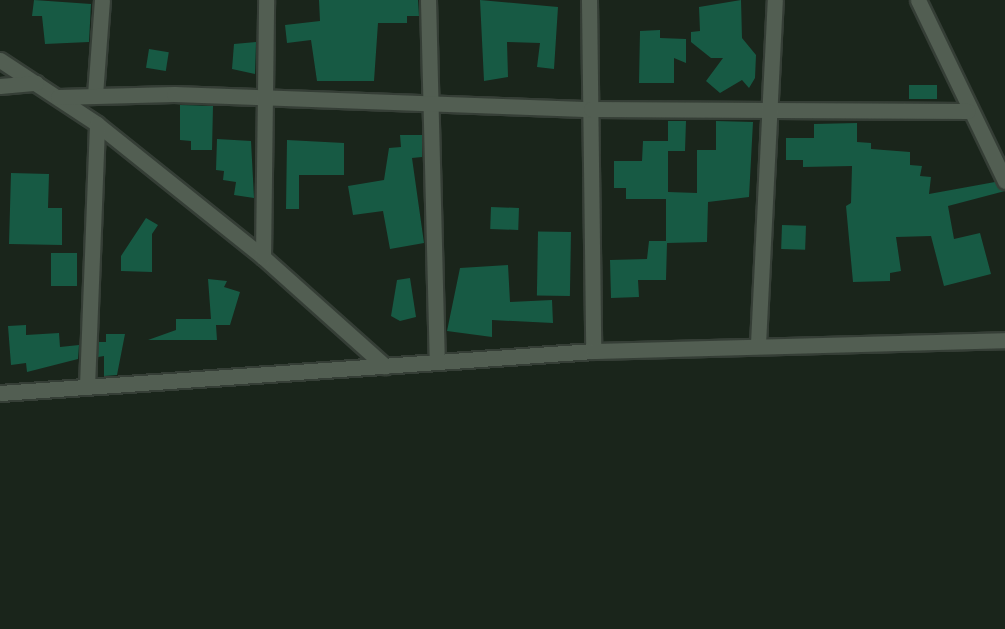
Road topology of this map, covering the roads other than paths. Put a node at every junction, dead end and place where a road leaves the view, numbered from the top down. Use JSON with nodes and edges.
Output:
{"nodes":[{"id":1,"x":102,"y":0,"type":"edge"},
{"id":2,"x":266,"y":0,"type":"edge"},
{"id":3,"x":428,"y":0,"type":"edge"},
{"id":4,"x":589,"y":0,"type":"edge"},
{"id":5,"x":775,"y":0,"type":"edge"},
{"id":6,"x":918,"y":0,"type":"edge"},
{"id":7,"x":0,"y":60,"type":"edge"},
{"id":8,"x":36,"y":83,"type":"junction"},
{"id":9,"x":0,"y":86,"type":"edge"},
{"id":10,"x":95,"y":94,"type":"junction"},
{"id":11,"x":265,"y":95,"type":"junction"},
{"id":12,"x":58,"y":97,"type":"junction"},
{"id":13,"x":429,"y":102,"type":"junction"},
{"id":14,"x":591,"y":109,"type":"junction"},
{"id":15,"x":770,"y":110,"type":"junction"},
{"id":16,"x":968,"y":111,"type":"junction"},
{"id":17,"x":97,"y":124,"type":"junction"},
{"id":18,"x":1005,"y":181,"type":"edge"},
{"id":19,"x":263,"y":257,"type":"junction"},
{"id":20,"x":1005,"y":340,"type":"edge"},
{"id":21,"x":758,"y":344,"type":"junction"},
{"id":22,"x":593,"y":351,"type":"junction"},
{"id":23,"x":437,"y":362,"type":"junction"},
{"id":24,"x":385,"y":366,"type":"junction"},
{"id":25,"x":87,"y":386,"type":"junction"},
{"id":26,"x":0,"y":393,"type":"edge"}],
"edges":[{"from":1,"to":10,"type":"street"},
{"from":2,"to":11,"type":"street"},
{"from":3,"to":13,"type":"street"},
{"from":4,"to":14,"type":"street"},
{"from":5,"to":15,"type":"street"},
{"from":6,"to":16,"type":"street"},
{"from":7,"to":8,"type":"street"},
{"from":8,"to":9,"type":"street"},
{"from":8,"to":12,"type":"street"},
{"from":10,"to":11,"type":"street"},
{"from":10,"to":12,"type":"street"},
{"from":11,"to":13,"type":"street"},
{"from":11,"to":19,"type":"street"},
{"from":12,"to":17,"type":"street"},
{"from":13,"to":14,"type":"street"},
{"from":13,"to":23,"type":"street"},
{"from":14,"to":15,"type":"street"},
{"from":14,"to":22,"type":"street"},
{"from":15,"to":16,"type":"street"},
{"from":15,"to":21,"type":"street"},
{"from":16,"to":18,"type":"street"},
{"from":17,"to":19,"type":"street"},
{"from":17,"to":25,"type":"street"},
{"from":19,"to":24,"type":"street"},
{"from":20,"to":21,"type":"street"},
{"from":21,"to":22,"type":"street"},
{"from":22,"to":23,"type":"street"},
{"from":23,"to":24,"type":"street"},
{"from":24,"to":25,"type":"street"},
{"from":25,"to":26,"type":"street"}]}
